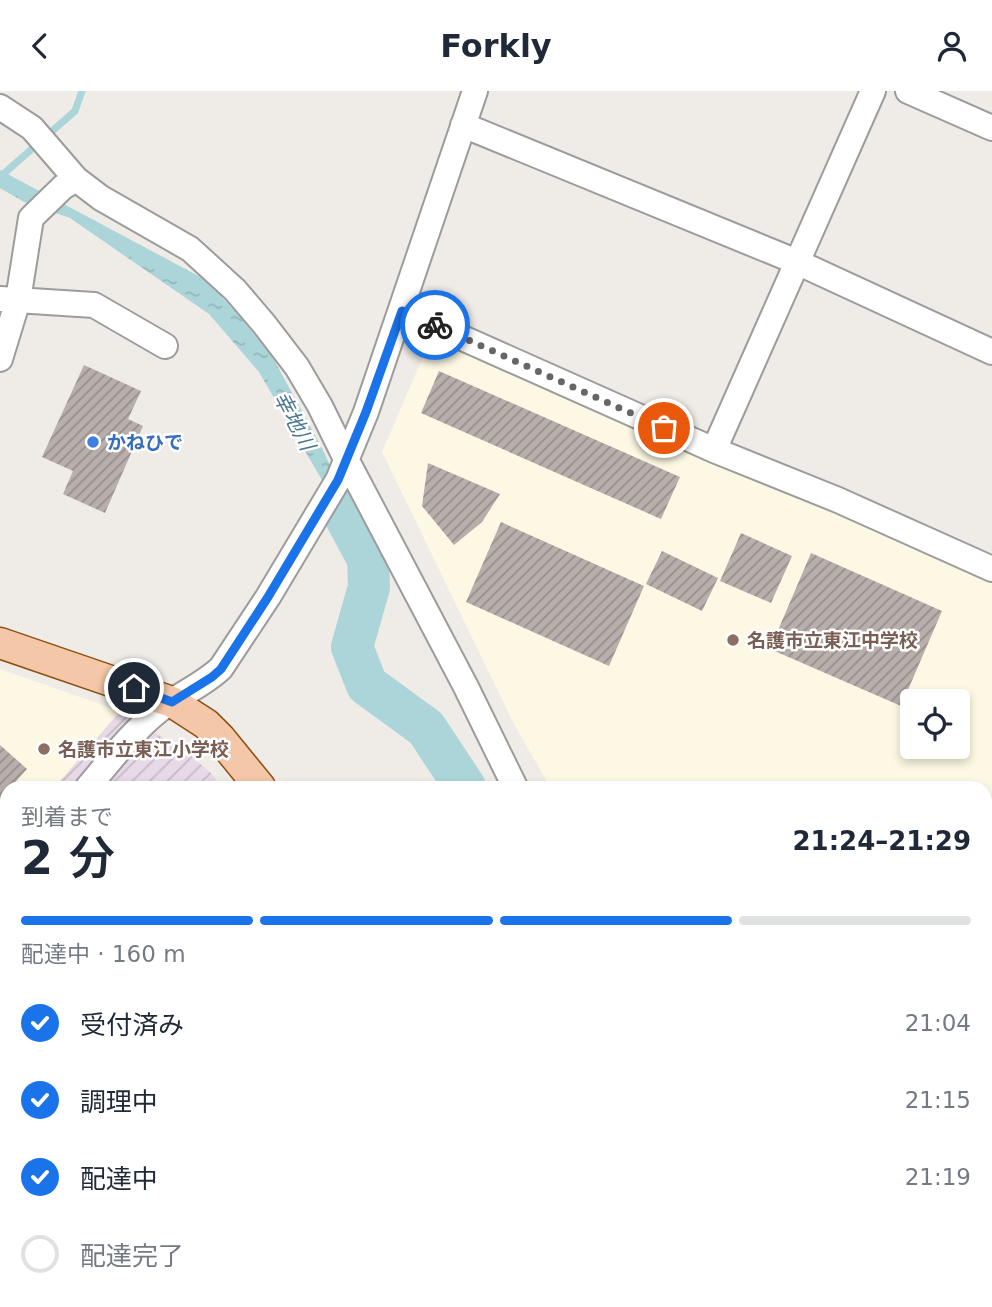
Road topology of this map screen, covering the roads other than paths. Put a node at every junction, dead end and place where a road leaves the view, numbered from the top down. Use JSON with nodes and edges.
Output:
{"nodes":[{"id":1,"x":475,"y":91,"type":"edge"},
{"id":2,"x":873,"y":91,"type":"edge"},
{"id":3,"x":908,"y":91,"type":"edge"},
{"id":4,"x":0,"y":107,"type":"edge"},
{"id":5,"x":463,"y":125,"type":"junction"},
{"id":6,"x":992,"y":128,"type":"edge"},
{"id":7,"x":69,"y":183,"type":"junction"},
{"id":8,"x":797,"y":263,"type":"junction"},
{"id":9,"x":9,"y":300,"type":"edge"},
{"id":10,"x":402,"y":311,"type":"junction"},
{"id":11,"x":165,"y":346,"type":"dead end"},
{"id":12,"x":992,"y":352,"type":"edge"},
{"id":13,"x":0,"y":359,"type":"edge"},
{"id":14,"x":714,"y":450,"type":"junction"},
{"id":15,"x":342,"y":469,"type":"junction"},
{"id":16,"x":992,"y":569,"type":"edge"},
{"id":17,"x":0,"y":643,"type":"edge"},
{"id":18,"x":172,"y":702,"type":"junction"},
{"id":19,"x":93,"y":781,"type":"edge"},
{"id":20,"x":255,"y":781,"type":"edge"},
{"id":21,"x":512,"y":781,"type":"edge"}],
"edges":[{"from":1,"to":5,"type":"street"},
{"from":2,"to":8,"type":"street"},
{"from":3,"to":6,"type":"street"},
{"from":4,"to":7,"type":"street"},
{"from":5,"to":8,"type":"street"},
{"from":5,"to":10,"type":"street"},
{"from":7,"to":9,"type":"street"},
{"from":7,"to":15,"type":"street"},
{"from":8,"to":12,"type":"street"},
{"from":8,"to":14,"type":"street"},
{"from":9,"to":11,"type":"street"},
{"from":9,"to":13,"type":"street"},
{"from":10,"to":14,"type":"street"},
{"from":10,"to":15,"type":"street"},
{"from":14,"to":16,"type":"street"},
{"from":15,"to":18,"type":"street"},
{"from":15,"to":21,"type":"street"},
{"from":17,"to":18,"type":"main road"},
{"from":18,"to":19,"type":"street"},
{"from":18,"to":20,"type":"main road"}]}
